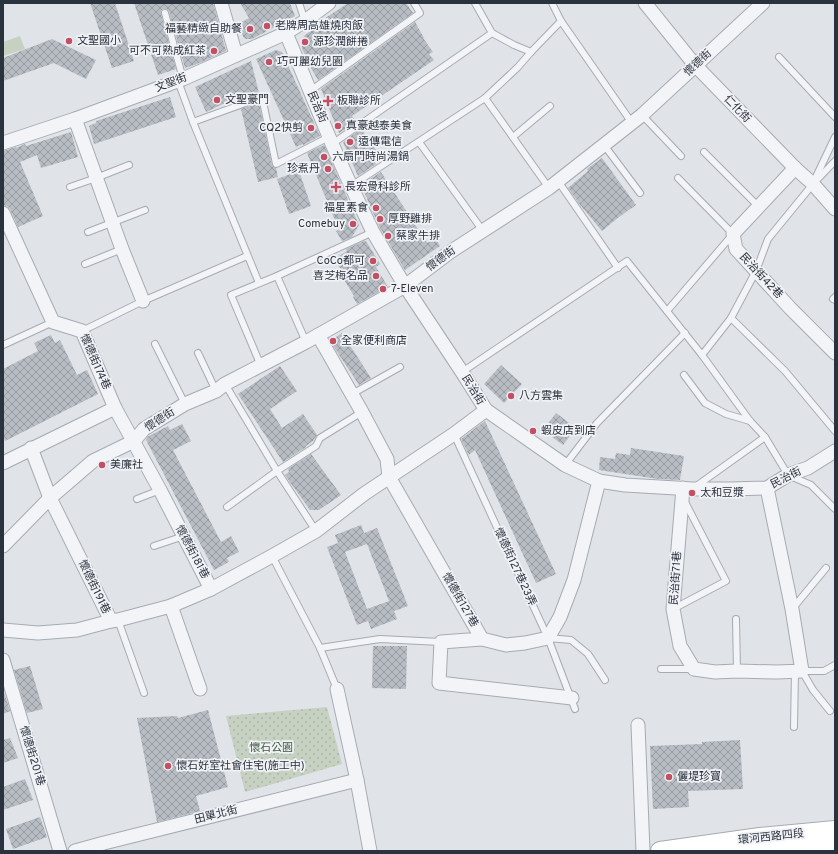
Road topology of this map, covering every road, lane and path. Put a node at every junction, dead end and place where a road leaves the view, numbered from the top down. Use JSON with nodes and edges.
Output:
{"nodes":[{"id":1,"x":221,"y":3,"type":"edge"},
{"id":2,"x":299,"y":3,"type":"edge"},
{"id":3,"x":329,"y":3,"type":"edge"},
{"id":4,"x":414,"y":3,"type":"edge"},
{"id":5,"x":475,"y":3,"type":"edge"},
{"id":6,"x":552,"y":3,"type":"edge"},
{"id":7,"x":645,"y":3,"type":"edge"},
{"id":8,"x":763,"y":3,"type":"edge"},
{"id":9,"x":165,"y":12,"type":"dead end"},
{"id":10,"x":305,"y":21,"type":"junction"},
{"id":11,"x":561,"y":21,"type":"junction"},
{"id":12,"x":286,"y":33,"type":"junction"},
{"id":13,"x":492,"y":33,"type":"junction"},
{"id":14,"x":531,"y":52,"type":"junction"},
{"id":15,"x":236,"y":55,"type":"junction"},
{"id":16,"x":779,"y":57,"type":"dead end"},
{"id":17,"x":695,"y":65,"type":"junction"},
{"id":18,"x":181,"y":80,"type":"junction"},
{"id":19,"x":310,"y":91,"type":"junction"},
{"id":20,"x":485,"y":98,"type":"junction"},
{"id":21,"x":550,"y":106,"type":"dead end"},
{"id":22,"x":835,"y":117,"type":"edge"},
{"id":23,"x":75,"y":119,"type":"junction"},
{"id":24,"x":637,"y":119,"type":"junction"},
{"id":25,"x":193,"y":122,"type":"junction"},
{"id":26,"x":513,"y":137,"type":"junction"},
{"id":27,"x":835,"y":137,"type":"edge"},
{"id":28,"x":331,"y":140,"type":"junction"},
{"id":29,"x":419,"y":142,"type":"junction"},
{"id":30,"x":3,"y":144,"type":"edge"},
{"id":31,"x":604,"y":145,"type":"junction"},
{"id":32,"x":704,"y":152,"type":"dead end"},
{"id":33,"x":681,"y":156,"type":"dead end"},
{"id":34,"x":835,"y":161,"type":"edge"},
{"id":35,"x":129,"y":165,"type":"dead end"},
{"id":36,"x":795,"y":168,"type":"junction"},
{"id":37,"x":96,"y":178,"type":"junction"},
{"id":38,"x":678,"y":178,"type":"dead end"},
{"id":39,"x":812,"y":184,"type":"junction"},
{"id":40,"x":554,"y":185,"type":"junction"},
{"id":41,"x":351,"y":186,"type":"junction"},
{"id":42,"x":70,"y":187,"type":"dead end"},
{"id":43,"x":640,"y":194,"type":"dead end"},
{"id":44,"x":759,"y":207,"type":"junction"},
{"id":45,"x":835,"y":209,"type":"edge"},
{"id":46,"x":145,"y":210,"type":"dead end"},
{"id":47,"x":3,"y":213,"type":"edge"},
{"id":48,"x":113,"y":223,"type":"junction"},
{"id":49,"x":88,"y":232,"type":"dead end"},
{"id":50,"x":373,"y":232,"type":"junction"},
{"id":51,"x":483,"y":232,"type":"junction"},
{"id":52,"x":733,"y":234,"type":"junction"},
{"id":53,"x":122,"y":249,"type":"junction"},
{"id":54,"x":247,"y":256,"type":"junction"},
{"id":55,"x":84,"y":264,"type":"dead end"},
{"id":56,"x":618,"y":268,"type":"junction"},
{"id":57,"x":756,"y":271,"type":"junction"},
{"id":58,"x":277,"y":276,"type":"junction"},
{"id":59,"x":259,"y":284,"type":"junction"},
{"id":60,"x":405,"y":286,"type":"junction"},
{"id":61,"x":835,"y":297,"type":"edge"},
{"id":62,"x":835,"y":300,"type":"edge"},
{"id":63,"x":143,"y":301,"type":"junction"},
{"id":64,"x":667,"y":311,"type":"junction"},
{"id":65,"x":731,"y":318,"type":"junction"},
{"id":66,"x":53,"y":322,"type":"junction"},
{"id":67,"x":82,"y":331,"type":"junction"},
{"id":68,"x":685,"y":333,"type":"junction"},
{"id":69,"x":318,"y":335,"type":"junction"},
{"id":70,"x":306,"y":342,"type":"junction"},
{"id":71,"x":155,"y":344,"type":"dead end"},
{"id":72,"x":3,"y":346,"type":"edge"},
{"id":73,"x":198,"y":353,"type":"dead end"},
{"id":74,"x":835,"y":353,"type":"edge"},
{"id":75,"x":702,"y":355,"type":"junction"},
{"id":76,"x":261,"y":366,"type":"junction"},
{"id":77,"x":400,"y":367,"type":"dead end"},
{"id":78,"x":462,"y":372,"type":"junction"},
{"id":79,"x":684,"y":375,"type":"dead end"},
{"id":80,"x":220,"y":388,"type":"junction"},
{"id":81,"x":352,"y":394,"type":"junction"},
{"id":82,"x":185,"y":404,"type":"junction"},
{"id":83,"x":116,"y":408,"type":"junction"},
{"id":84,"x":486,"y":410,"type":"junction"},
{"id":85,"x":362,"y":412,"type":"junction"},
{"id":86,"x":750,"y":421,"type":"junction"},
{"id":87,"x":835,"y":431,"type":"edge"},
{"id":88,"x":454,"y":434,"type":"junction"},
{"id":89,"x":765,"y":437,"type":"junction"},
{"id":90,"x":134,"y":441,"type":"junction"},
{"id":91,"x":31,"y":448,"type":"junction"},
{"id":92,"x":835,"y":451,"type":"edge"},
{"id":93,"x":3,"y":463,"type":"edge"},
{"id":94,"x":565,"y":465,"type":"junction"},
{"id":95,"x":277,"y":471,"type":"junction"},
{"id":96,"x":788,"y":475,"type":"junction"},
{"id":97,"x":389,"y":477,"type":"junction"},
{"id":98,"x":599,"y":481,"type":"junction"},
{"id":99,"x":767,"y":488,"type":"junction"},
{"id":100,"x":160,"y":490,"type":"junction"},
{"id":101,"x":686,"y":491,"type":"junction"},
{"id":102,"x":50,"y":498,"type":"junction"},
{"id":103,"x":137,"y":499,"type":"dead end"},
{"id":104,"x":227,"y":507,"type":"dead end"},
{"id":105,"x":835,"y":509,"type":"edge"},
{"id":106,"x":316,"y":531,"type":"junction"},
{"id":107,"x":184,"y":536,"type":"junction"},
{"id":108,"x":3,"y":546,"type":"edge"},
{"id":109,"x":154,"y":546,"type":"dead end"},
{"id":110,"x":272,"y":556,"type":"junction"},
{"id":111,"x":826,"y":568,"type":"dead end"},
{"id":112,"x":211,"y":589,"type":"junction"},
{"id":113,"x":172,"y":606,"type":"junction"},
{"id":114,"x":673,"y":609,"type":"junction"},
{"id":115,"x":792,"y":609,"type":"junction"},
{"id":116,"x":736,"y":619,"type":"dead end"},
{"id":117,"x":114,"y":620,"type":"junction"},
{"id":118,"x":3,"y":630,"type":"edge"},
{"id":119,"x":548,"y":638,"type":"junction"},
{"id":120,"x":482,"y":639,"type":"junction"},
{"id":121,"x":441,"y":642,"type":"junction"},
{"id":122,"x":320,"y":648,"type":"junction"},
{"id":123,"x":3,"y":660,"type":"edge"},
{"id":124,"x":835,"y":665,"type":"edge"},
{"id":125,"x":661,"y":669,"type":"dead end"},
{"id":126,"x":694,"y":669,"type":"junction"},
{"id":127,"x":736,"y":671,"type":"junction"},
{"id":128,"x":799,"y":671,"type":"junction"},
{"id":129,"x":605,"y":680,"type":"dead end"},
{"id":130,"x":200,"y":689,"type":"dead end"},
{"id":131,"x":337,"y":689,"type":"joint"},
{"id":132,"x":144,"y":693,"type":"dead end"},
{"id":133,"x":574,"y":704,"type":"joint"},
{"id":134,"x":830,"y":711,"type":"dead end"},
{"id":135,"x":638,"y":725,"type":"dead end"},
{"id":136,"x":794,"y":727,"type":"dead end"},
{"id":137,"x":357,"y":780,"type":"junction"},
{"id":138,"x":835,"y":830,"type":"edge"},
{"id":139,"x":835,"y":846,"type":"edge"},
{"id":140,"x":60,"y":851,"type":"edge"},
{"id":141,"x":75,"y":851,"type":"edge"},
{"id":142,"x":370,"y":851,"type":"edge"},
{"id":143,"x":643,"y":851,"type":"edge"},
{"id":144,"x":660,"y":851,"type":"edge"},
{"id":145,"x":731,"y":851,"type":"edge"},
{"id":146,"x":799,"y":851,"type":"edge"}],
"edges":[{"from":1,"to":15,"type":"street"},
{"from":2,"to":10,"type":"lane"},
{"from":3,"to":10,"type":"street","name":"文聖街"},
{"from":4,"to":19,"type":"lane"},
{"from":5,"to":13,"type":"lane"},
{"from":6,"to":11,"type":"lane"},
{"from":7,"to":17,"type":"street","name":"仁化街"},
{"from":8,"to":17,"type":"street","name":"懷德街"},
{"from":9,"to":18,"type":"lane"},
{"from":10,"to":12,"type":"street","name":"文聖街"},
{"from":11,"to":14,"type":"lane"},
{"from":11,"to":24,"type":"lane"},
{"from":12,"to":15,"type":"street","name":"文聖街"},
{"from":12,"to":19,"type":"street","name":"民治街"},
{"from":13,"to":14,"type":"lane"},
{"from":13,"to":28,"type":"lane"},
{"from":14,"to":20,"type":"lane"},
{"from":15,"to":18,"type":"street","name":"文聖街"},
{"from":16,"to":22,"type":"lane"},
{"from":17,"to":24,"type":"street","name":"懷德街"},
{"from":17,"to":36,"type":"street","name":"仁化街"},
{"from":18,"to":23,"type":"street","name":"文聖街"},
{"from":18,"to":25,"type":"lane"},
{"from":19,"to":28,"type":"street","name":"民治街"},
{"from":20,"to":26,"type":"lane"},
{"from":20,"to":29,"type":"lane"},
{"from":21,"to":26,"type":"lane"},
{"from":23,"to":30,"type":"street","name":"文聖街"},
{"from":23,"to":37,"type":"street"},
{"from":24,"to":31,"type":"street","name":"懷德街"},
{"from":24,"to":33,"type":"lane"},
{"from":25,"to":28,"type":"lane"},
{"from":25,"to":54,"type":"lane"},
{"from":26,"to":40,"type":"lane"},
{"from":27,"to":39,"type":"lane"},
{"from":28,"to":41,"type":"street","name":"民治街"},
{"from":29,"to":41,"type":"lane"},
{"from":29,"to":51,"type":"lane"},
{"from":31,"to":40,"type":"street","name":"懷德街"},
{"from":31,"to":43,"type":"lane"},
{"from":32,"to":44,"type":"lane"},
{"from":34,"to":39,"type":"lane"},
{"from":35,"to":37,"type":"lane"},
{"from":36,"to":39,"type":"street","name":"仁化街"},
{"from":36,"to":44,"type":"street"},
{"from":37,"to":42,"type":"lane"},
{"from":37,"to":48,"type":"street"},
{"from":38,"to":52,"type":"lane","name":"民治街42巷"},
{"from":39,"to":45,"type":"street","name":"仁化街"},
{"from":39,"to":57,"type":"lane"},
{"from":40,"to":51,"type":"street","name":"懷德街"},
{"from":40,"to":56,"type":"lane"},
{"from":41,"to":50,"type":"street","name":"民治街"},
{"from":44,"to":52,"type":"street"},
{"from":46,"to":48,"type":"lane"},
{"from":47,"to":66,"type":"street"},
{"from":48,"to":49,"type":"lane"},
{"from":48,"to":53,"type":"street"},
{"from":50,"to":58,"type":"lane"},
{"from":50,"to":60,"type":"street","name":"民治街"},
{"from":51,"to":60,"type":"street","name":"懷德街"},
{"from":52,"to":57,"type":"street","name":"民治街42巷"},
{"from":52,"to":64,"type":"lane"},
{"from":53,"to":55,"type":"lane"},
{"from":53,"to":63,"type":"street"},
{"from":54,"to":59,"type":"lane"},
{"from":54,"to":63,"type":"lane"},
{"from":56,"to":64,"type":"lane"},
{"from":56,"to":78,"type":"lane"},
{"from":57,"to":65,"type":"lane"},
{"from":57,"to":74,"type":"street","name":"民治街42巷"},
{"from":58,"to":59,"type":"lane"},
{"from":58,"to":70,"type":"lane"},
{"from":59,"to":76,"type":"lane"},
{"from":60,"to":69,"type":"street","name":"懷德街"},
{"from":60,"to":78,"type":"street","name":"民治街"},
{"from":61,"to":62,"type":"lane"},
{"from":63,"to":67,"type":"lane"},
{"from":64,"to":68,"type":"lane"},
{"from":65,"to":75,"type":"lane"},
{"from":65,"to":87,"type":"lane"},
{"from":66,"to":67,"type":"street","name":"懷德街174巷"},
{"from":66,"to":72,"type":"lane"},
{"from":67,"to":83,"type":"street","name":"懷德街174巷"},
{"from":68,"to":75,"type":"lane"},
{"from":68,"to":94,"type":"lane"},
{"from":69,"to":70,"type":"street","name":"懷德街"},
{"from":69,"to":81,"type":"street","name":"懷德街127巷"},
{"from":70,"to":76,"type":"street","name":"懷德街"},
{"from":71,"to":82,"type":"lane"},
{"from":73,"to":80,"type":"lane"},
{"from":75,"to":86,"type":"lane"},
{"from":76,"to":80,"type":"street","name":"懷德街"},
{"from":77,"to":81,"type":"lane"},
{"from":78,"to":84,"type":"street","name":"民治街"},
{"from":79,"to":86,"type":"lane"},
{"from":80,"to":82,"type":"street","name":"懷德街"},
{"from":80,"to":95,"type":"lane"},
{"from":81,"to":85,"type":"street","name":"懷德街127巷"},
{"from":82,"to":90,"type":"street","name":"懷德街"},
{"from":83,"to":90,"type":"street","name":"懷德街174巷"},
{"from":83,"to":91,"type":"street"},
{"from":84,"to":88,"type":"street"},
{"from":84,"to":94,"type":"street","name":"民治街"},
{"from":85,"to":95,"type":"lane"},
{"from":85,"to":97,"type":"street","name":"懷德街127巷"},
{"from":86,"to":89,"type":"lane"},
{"from":88,"to":97,"type":"street"},
{"from":88,"to":119,"type":"lane","name":"懷德街127巷23弄"},
{"from":89,"to":96,"type":"lane"},
{"from":89,"to":101,"type":"lane"},
{"from":90,"to":100,"type":"street","name":"懷德街181巷"},
{"from":90,"to":102,"type":"street","name":"懷德街"},
{"from":91,"to":93,"type":"street"},
{"from":91,"to":102,"type":"street"},
{"from":92,"to":96,"type":"street","name":"民治街"},
{"from":94,"to":98,"type":"street","name":"民治街"},
{"from":95,"to":104,"type":"lane"},
{"from":95,"to":106,"type":"lane"},
{"from":96,"to":99,"type":"street","name":"民治街"},
{"from":96,"to":105,"type":"lane"},
{"from":97,"to":106,"type":"street"},
{"from":97,"to":120,"type":"street","name":"懷德街127巷"},
{"from":98,"to":101,"type":"street","name":"民治街"},
{"from":98,"to":119,"type":"street"},
{"from":99,"to":101,"type":"street","name":"民治街"},
{"from":99,"to":115,"type":"street"},
{"from":100,"to":103,"type":"lane"},
{"from":100,"to":107,"type":"street","name":"懷德街181巷"},
{"from":101,"to":114,"type":"street","name":"民治街71巷"},
{"from":101,"to":114,"type":"lane"},
{"from":102,"to":108,"type":"street","name":"懷德街"},
{"from":102,"to":117,"type":"street","name":"懷德街191巷"},
{"from":106,"to":110,"type":"street"},
{"from":107,"to":109,"type":"lane"},
{"from":107,"to":112,"type":"street","name":"懷德街181巷"},
{"from":110,"to":112,"type":"street"},
{"from":110,"to":122,"type":"lane"},
{"from":111,"to":115,"type":"lane"},
{"from":112,"to":113,"type":"street","name":"懷德街181巷"},
{"from":113,"to":117,"type":"street","name":"懷德街181巷"},
{"from":113,"to":130,"type":"street"},
{"from":114,"to":126,"type":"street","name":"民治街71巷"},
{"from":115,"to":128,"type":"street"},
{"from":116,"to":127,"type":"lane"},
{"from":117,"to":118,"type":"street","name":"懷德街181巷"},
{"from":117,"to":132,"type":"lane","name":"懷德街191巷"},
{"from":119,"to":120,"type":"street"},
{"from":119,"to":129,"type":"lane"},
{"from":119,"to":133,"type":"lane","name":"懷德街127巷23弄"},
{"from":120,"to":121,"type":"street","name":"懷德街127巷"},
{"from":121,"to":122,"type":"lane"},
{"from":121,"to":133,"type":"street"},
{"from":122,"to":131,"type":"lane"},
{"from":123,"to":140,"type":"street","name":"懷德街201巷"},
{"from":124,"to":128,"type":"lane"},
{"from":125,"to":126,"type":"lane"},
{"from":126,"to":127,"type":"street"},
{"from":127,"to":128,"type":"street"},
{"from":128,"to":134,"type":"lane"},
{"from":128,"to":136,"type":"lane"},
{"from":131,"to":137,"type":"street"},
{"from":135,"to":143,"type":"street"},
{"from":137,"to":141,"type":"street","name":"田單北街"},
{"from":137,"to":142,"type":"street"},
{"from":138,"to":144,"type":"main road","name":"環河西路四段"},
{"from":139,"to":146,"type":"highway"},
{"from":145,"to":146,"type":"highway"}]}
